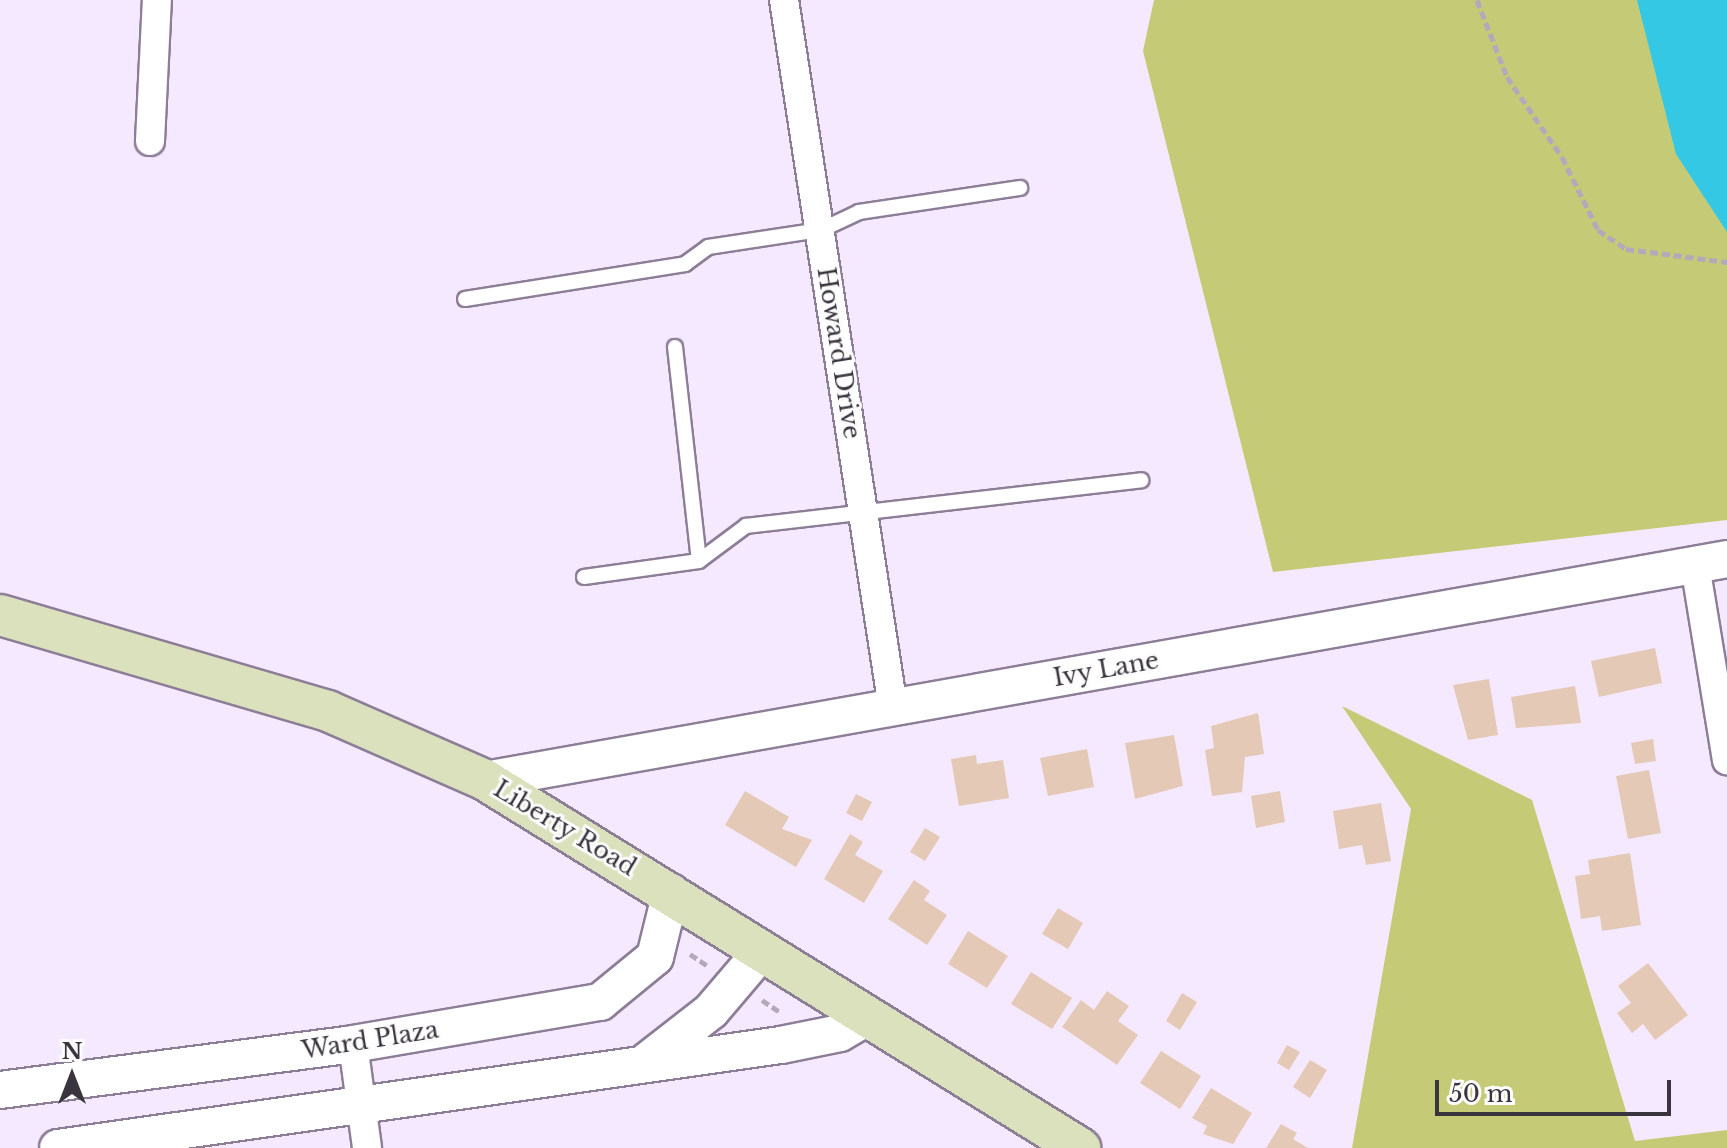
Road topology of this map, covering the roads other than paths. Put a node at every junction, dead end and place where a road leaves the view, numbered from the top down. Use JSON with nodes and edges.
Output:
{"nodes":[{"id":1,"x":157,"y":0,"type":"edge"},
{"id":2,"x":784,"y":0,"type":"edge"},
{"id":3,"x":150,"y":141,"type":"dead end"},
{"id":4,"x":1020,"y":188,"type":"dead end"},
{"id":5,"x":821,"y":230,"type":"junction"},
{"id":6,"x":465,"y":299,"type":"dead end"},
{"id":7,"x":675,"y":347,"type":"dead end"},
{"id":8,"x":1141,"y":480,"type":"dead end"},
{"id":9,"x":863,"y":509,"type":"junction"},
{"id":10,"x":699,"y":561,"type":"junction"},
{"id":11,"x":1711,"y":562,"type":"edge"},
{"id":12,"x":584,"y":577,"type":"dead end"},
{"id":13,"x":0,"y":615,"type":"edge"},
{"id":14,"x":893,"y":707,"type":"junction"},
{"id":15,"x":1727,"y":760,"type":"edge"},
{"id":16,"x":485,"y":780,"type":"junction"},
{"id":17,"x":671,"y":892,"type":"junction"},
{"id":18,"x":763,"y":950,"type":"junction"},
{"id":19,"x":869,"y":1016,"type":"junction"},
{"id":20,"x":353,"y":1044,"type":"junction"},
{"id":21,"x":635,"y":1067,"type":"junction"},
{"id":22,"x":0,"y":1090,"type":"edge"},
{"id":23,"x":362,"y":1106,"type":"junction"},
{"id":24,"x":58,"y":1148,"type":"edge"},
{"id":25,"x":367,"y":1148,"type":"edge"},
{"id":26,"x":1080,"y":1148,"type":"edge"}],
"edges":[{"from":1,"to":3,"type":"street"},
{"from":2,"to":5,"type":"street","name":"Howard Drive"},
{"from":4,"to":5,"type":"lane"},
{"from":5,"to":6,"type":"lane"},
{"from":5,"to":9,"type":"street","name":"Howard Drive"},
{"from":7,"to":10,"type":"lane"},
{"from":8,"to":9,"type":"lane"},
{"from":9,"to":10,"type":"lane"},
{"from":9,"to":14,"type":"street","name":"Howard Drive"},
{"from":10,"to":12,"type":"lane"},
{"from":11,"to":14,"type":"street","name":"Ivy Lane"},
{"from":11,"to":15,"type":"street"},
{"from":13,"to":16,"type":"main road","name":"Liberty Road"},
{"from":14,"to":16,"type":"street","name":"Ivy Lane"},
{"from":16,"to":17,"type":"main road","name":"Liberty Road"},
{"from":17,"to":18,"type":"main road","name":"Liberty Road"},
{"from":17,"to":20,"type":"street","name":"Ward Plaza"},
{"from":18,"to":19,"type":"main road","name":"Liberty Road"},
{"from":18,"to":21,"type":"street"},
{"from":19,"to":21,"type":"street"},
{"from":19,"to":26,"type":"main road","name":"Liberty Road"},
{"from":20,"to":22,"type":"street","name":"Ward Plaza"},
{"from":20,"to":23,"type":"street"},
{"from":21,"to":23,"type":"street"},
{"from":23,"to":24,"type":"street"},
{"from":23,"to":25,"type":"street"}]}
